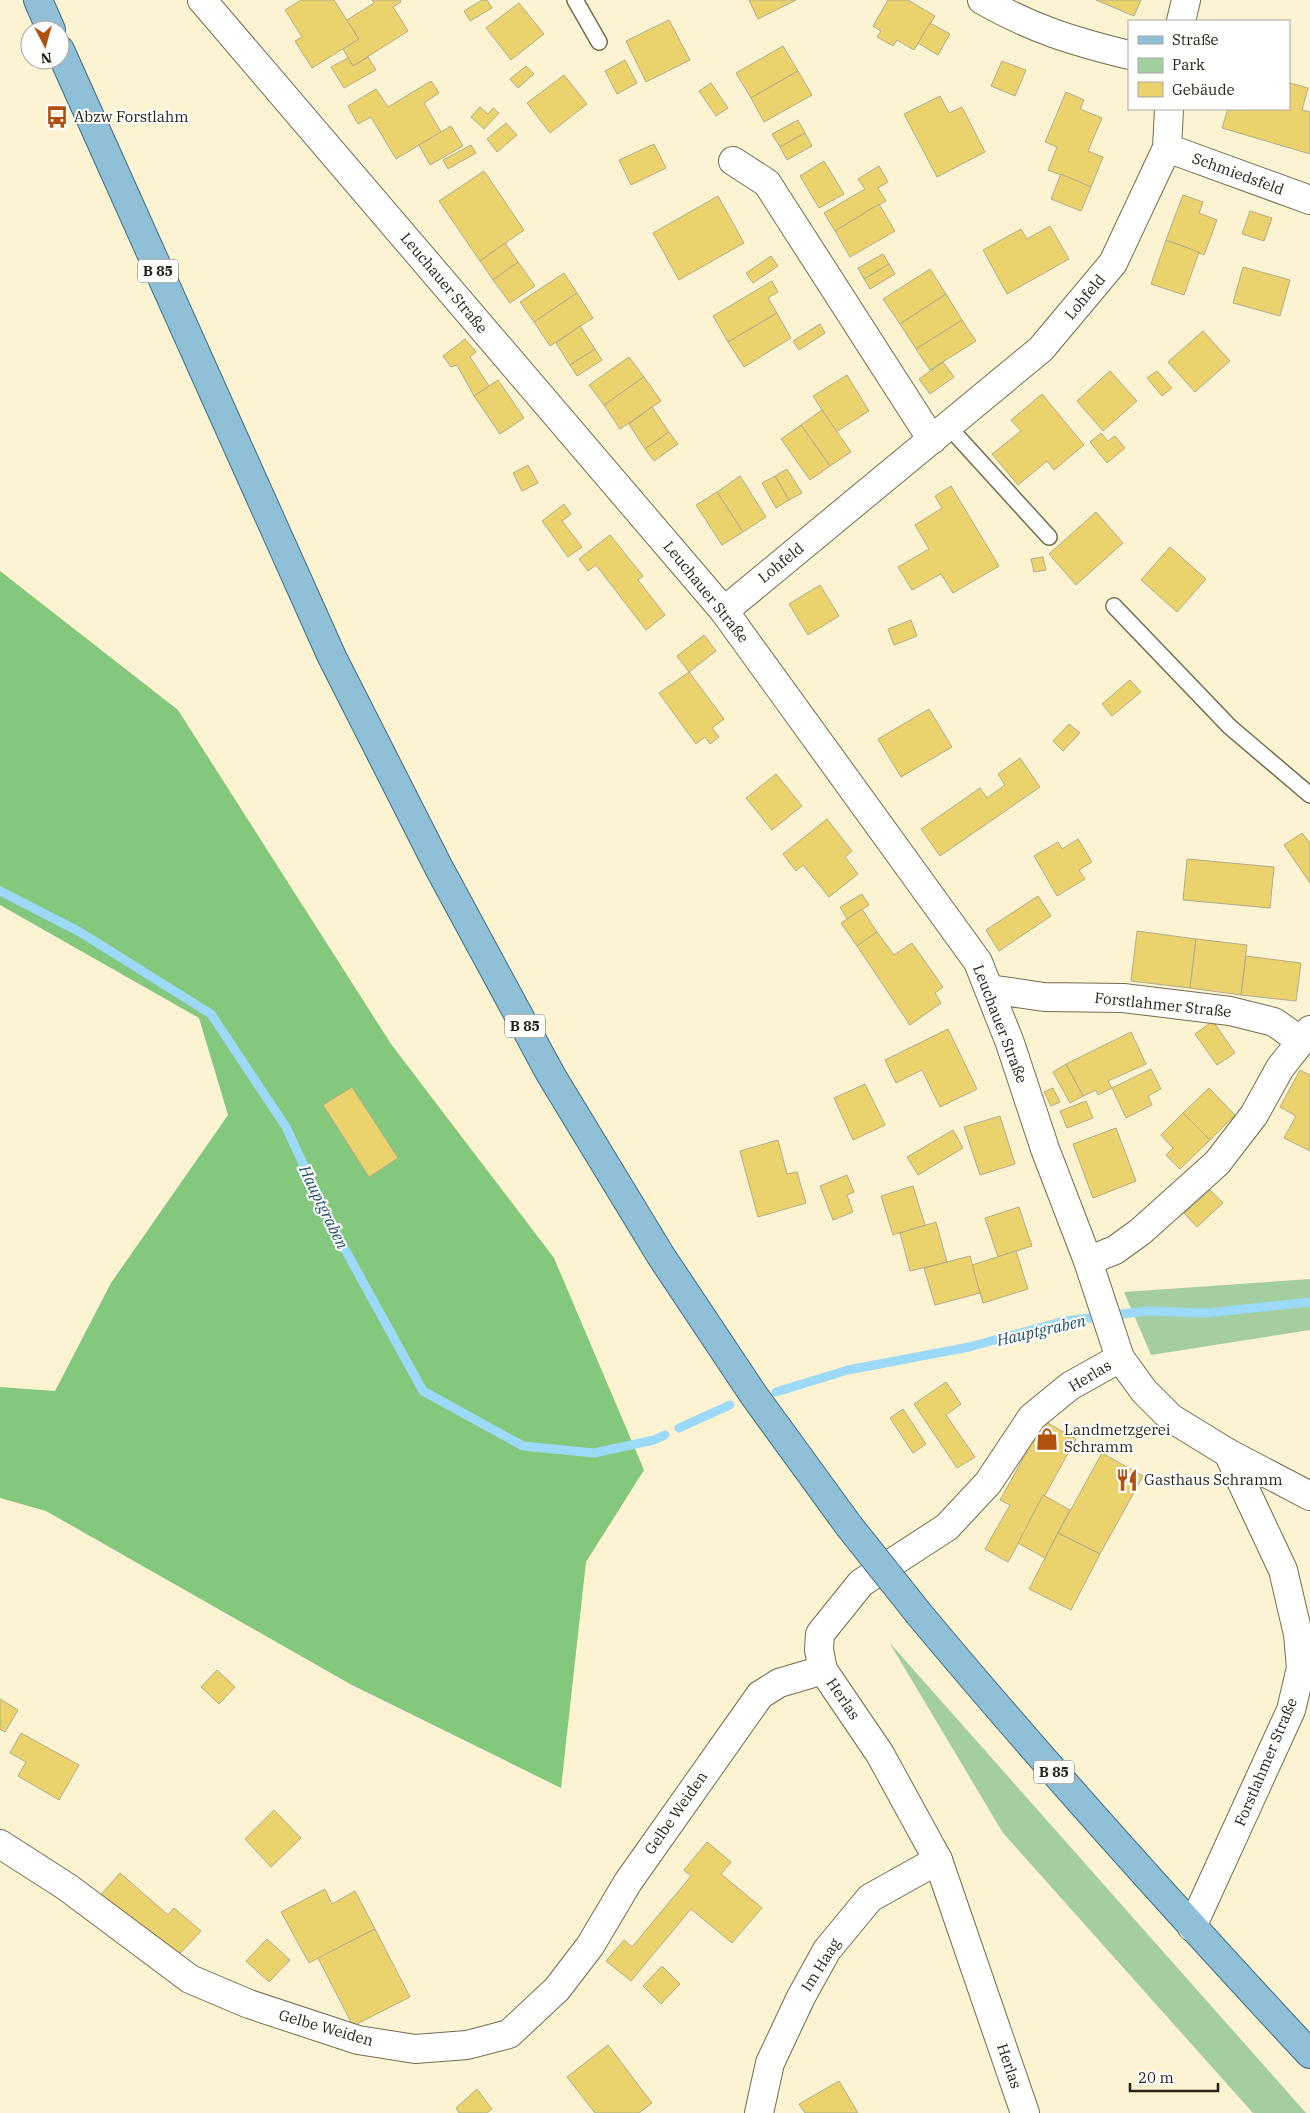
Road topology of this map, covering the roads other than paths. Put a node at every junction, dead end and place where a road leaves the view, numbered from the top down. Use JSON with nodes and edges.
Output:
{"nodes":[{"id":1,"x":38,"y":0,"type":"edge"},
{"id":2,"x":576,"y":0,"type":"edge"},
{"id":3,"x":982,"y":0,"type":"edge"},
{"id":4,"x":1186,"y":0,"type":"edge"},
{"id":5,"x":210,"y":3,"type":"edge"},
{"id":6,"x":47,"y":20,"type":"edge"},
{"id":7,"x":1181,"y":20,"type":"edge"},
{"id":8,"x":600,"y":42,"type":"dead end"},
{"id":9,"x":1128,"y":55,"type":"edge"},
{"id":10,"x":69,"y":70,"type":"edge"},
{"id":11,"x":1169,"y":110,"type":"edge"},
{"id":12,"x":1167,"y":148,"type":"junction"},
{"id":13,"x":733,"y":161,"type":"dead end"},
{"id":14,"x":1310,"y":200,"type":"edge"},
{"id":15,"x":939,"y":432,"type":"junction"},
{"id":16,"x":1049,"y":537,"type":"dead end"},
{"id":17,"x":1114,"y":606,"type":"dead end"},
{"id":18,"x":724,"y":611,"type":"junction"},
{"id":19,"x":1310,"y":795,"type":"edge"},
{"id":20,"x":989,"y":989,"type":"junction"},
{"id":21,"x":1306,"y":1035,"type":"edge"},
{"id":22,"x":1088,"y":1261,"type":"junction"},
{"id":23,"x":1120,"y":1358,"type":"junction"},
{"id":24,"x":1228,"y":1453,"type":"junction"},
{"id":25,"x":1310,"y":1496,"type":"edge"},
{"id":26,"x":823,"y":1670,"type":"junction"},
{"id":27,"x":0,"y":1844,"type":"edge"},
{"id":28,"x":938,"y":1860,"type":"junction"},
{"id":29,"x":1192,"y":1927,"type":"junction"},
{"id":30,"x":1310,"y":2054,"type":"edge"},
{"id":31,"x":759,"y":2113,"type":"edge"},
{"id":32,"x":1025,"y":2113,"type":"edge"}],
"edges":[{"from":1,"to":6,"type":"main road"},
{"from":2,"to":8,"type":"lane"},
{"from":3,"to":9,"type":"street"},
{"from":4,"to":7,"type":"street"},
{"from":5,"to":18,"type":"street","name":"Leuchauer Straße"},
{"from":10,"to":29,"type":"main road","number":"B 85","bridge":true},
{"from":11,"to":12,"type":"street","name":"Lohfeld"},
{"from":12,"to":14,"type":"street","name":"Schmiedsfeld"},
{"from":12,"to":15,"type":"street","name":"Lohfeld"},
{"from":13,"to":15,"type":"street"},
{"from":15,"to":16,"type":"lane"},
{"from":15,"to":18,"type":"street","name":"Lohfeld"},
{"from":17,"to":19,"type":"lane"},
{"from":18,"to":20,"type":"street","name":"Leuchauer Straße"},
{"from":20,"to":21,"type":"street","name":"Forstlahmer Straße"},
{"from":20,"to":22,"type":"street","name":"Leuchauer Straße"},
{"from":21,"to":22,"type":"street","name":"Forstlahmer Straße"},
{"from":22,"to":23,"type":"street"},
{"from":23,"to":24,"type":"street"},
{"from":23,"to":26,"type":"street","name":"Herlas"},
{"from":24,"to":25,"type":"street"},
{"from":24,"to":29,"type":"street","name":"Forstlahmer Straße"},
{"from":26,"to":27,"type":"street","name":"Gelbe Weiden"},
{"from":26,"to":28,"type":"street","name":"Herlas"},
{"from":28,"to":31,"type":"street","name":"Im Haag"},
{"from":28,"to":32,"type":"street","name":"Herlas"},
{"from":29,"to":30,"type":"main road","number":"B 85"}]}
